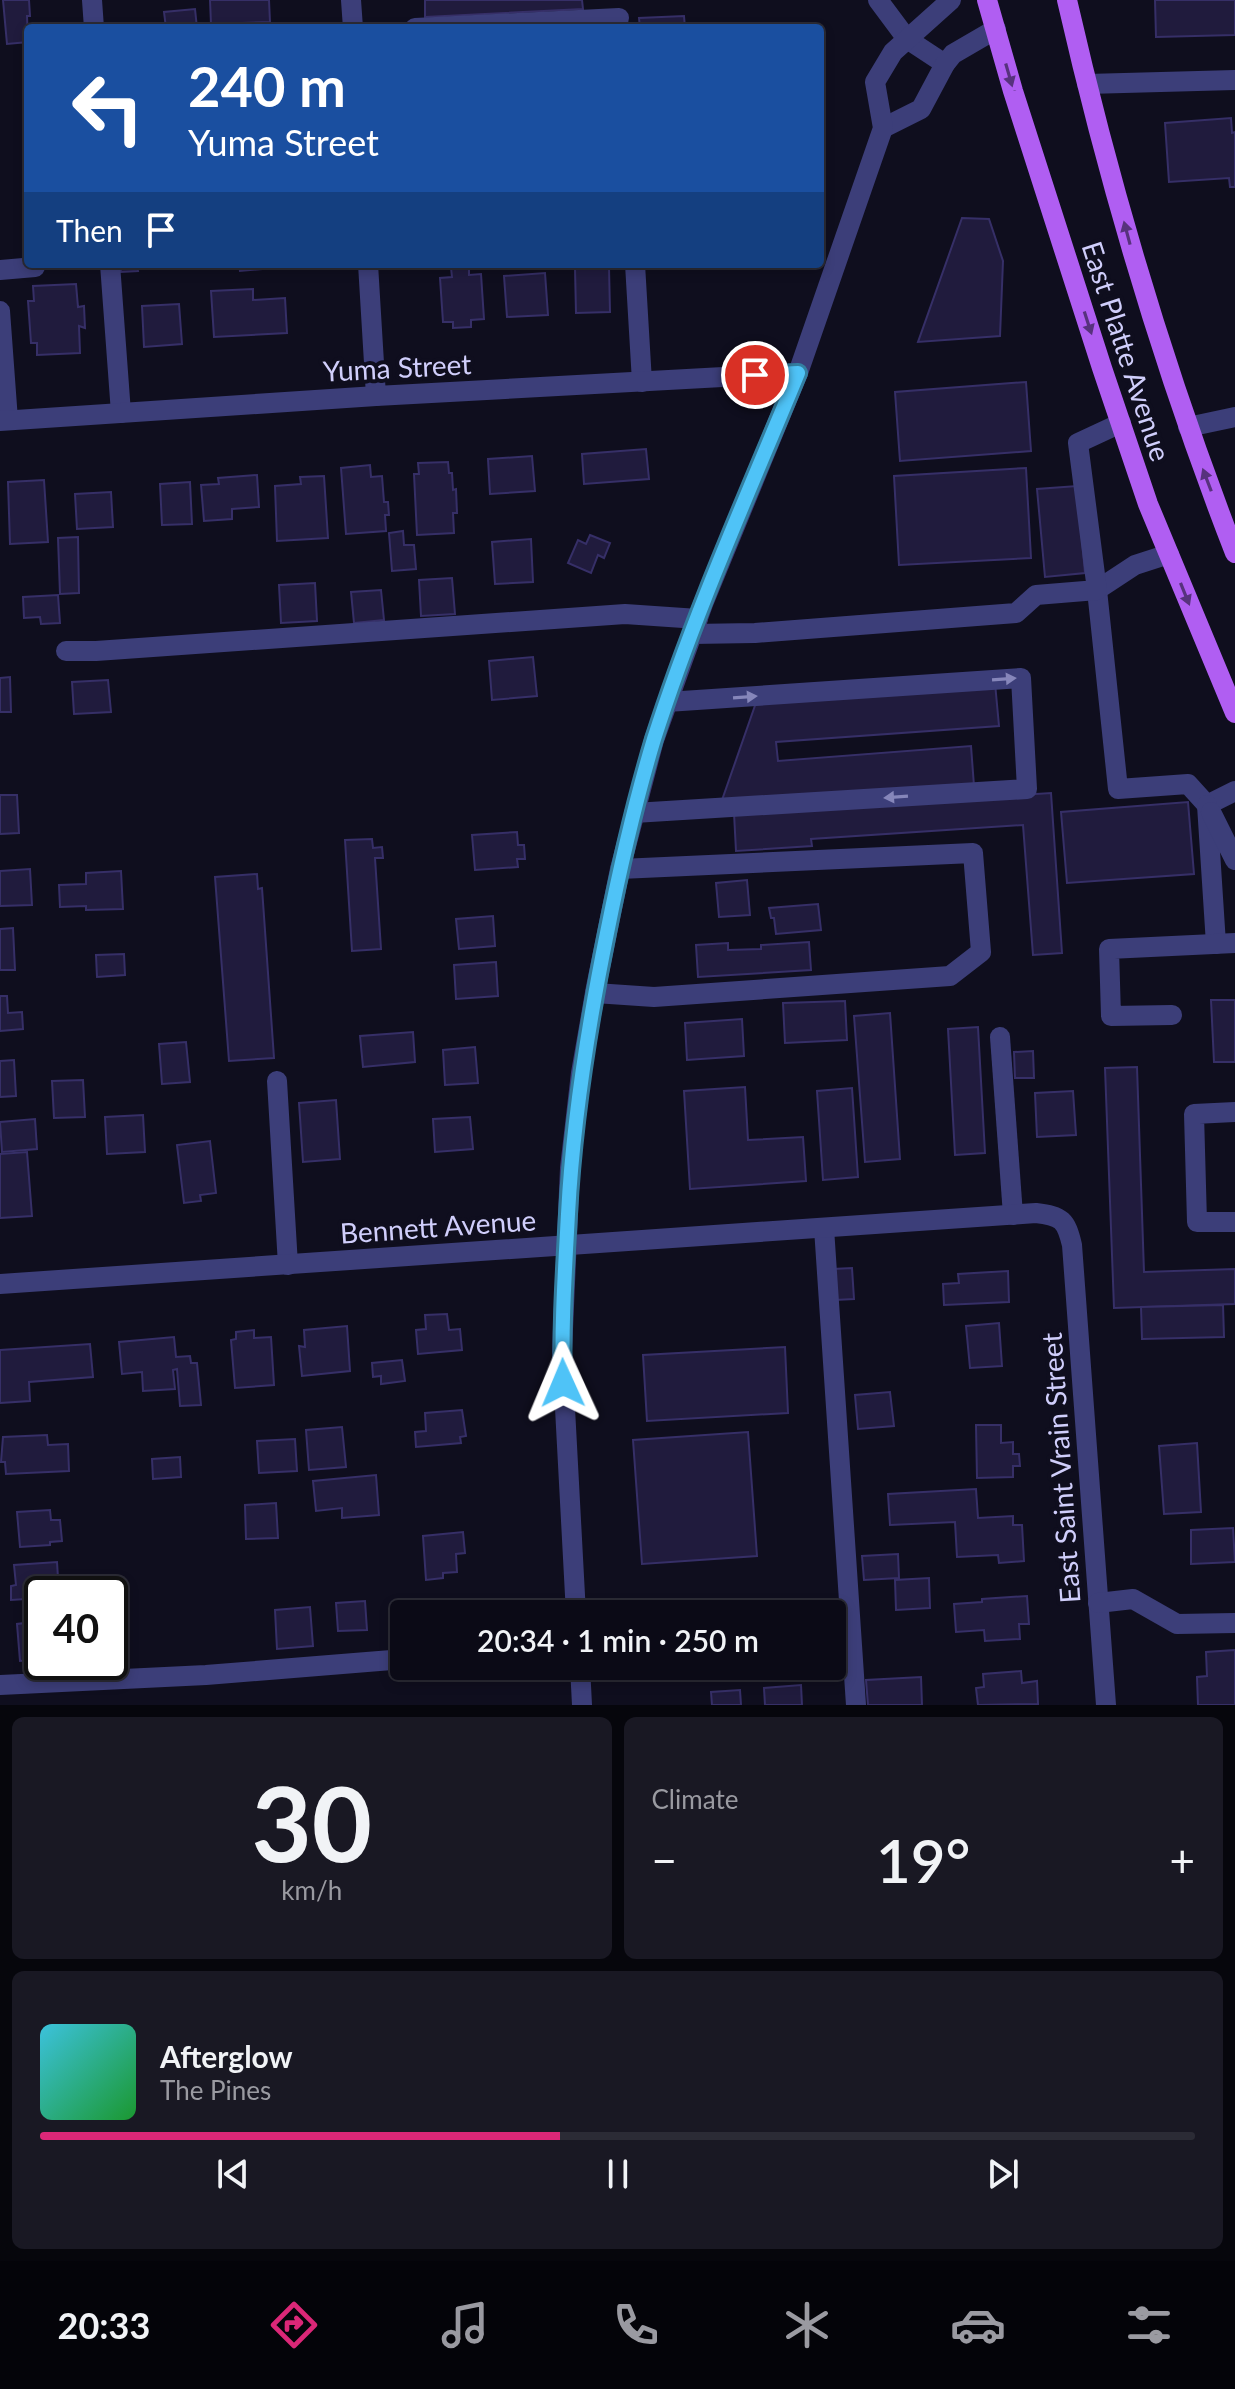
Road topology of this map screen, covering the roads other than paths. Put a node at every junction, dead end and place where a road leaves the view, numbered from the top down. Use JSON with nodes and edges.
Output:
{"nodes":[{"id":1,"x":92,"y":0,"type":"edge"},
{"id":2,"x":351,"y":0,"type":"edge"},
{"id":3,"x":878,"y":0,"type":"edge"},
{"id":4,"x":951,"y":0,"type":"edge"},
{"id":5,"x":987,"y":0,"type":"edge"},
{"id":6,"x":1067,"y":0,"type":"edge"},
{"id":7,"x":619,"y":15,"type":"edge"},
{"id":8,"x":94,"y":24,"type":"edge"},
{"id":9,"x":353,"y":24,"type":"edge"},
{"id":10,"x":478,"y":24,"type":"edge"},
{"id":11,"x":996,"y":29,"type":"junction"},
{"id":12,"x":907,"y":39,"type":"junction"},
{"id":13,"x":945,"y":64,"type":"junction"},
{"id":14,"x":1235,"y":80,"type":"edge"},
{"id":15,"x":1087,"y":84,"type":"junction"},
{"id":16,"x":883,"y":128,"type":"junction"},
{"id":17,"x":24,"y":268,"type":"edge"},
{"id":18,"x":110,"y":268,"type":"edge"},
{"id":19,"x":368,"y":268,"type":"edge"},
{"id":20,"x":635,"y":268,"type":"edge"},
{"id":21,"x":0,"y":270,"type":"edge"},
{"id":22,"x":0,"y":311,"type":"edge"},
{"id":23,"x":798,"y":373,"type":"junction"},
{"id":24,"x":642,"y":382,"type":"junction"},
{"id":25,"x":376,"y":396,"type":"junction"},
{"id":26,"x":121,"y":413,"type":"junction"},
{"id":27,"x":1235,"y":417,"type":"edge"},
{"id":28,"x":4,"y":421,"type":"edge"},
{"id":29,"x":1121,"y":423,"type":"junction"},
{"id":30,"x":1188,"y":427,"type":"junction"},
{"id":31,"x":1230,"y":521,"type":"edge"},
{"id":32,"x":1235,"y":553,"type":"edge"},
{"id":33,"x":1169,"y":554,"type":"junction"},
{"id":34,"x":1097,"y":590,"type":"junction"},
{"id":35,"x":695,"y":627,"type":"junction"},
{"id":36,"x":66,"y":651,"type":"dead end"},
{"id":37,"x":1230,"y":689,"type":"edge"},
{"id":38,"x":667,"y":702,"type":"junction"},
{"id":39,"x":1235,"y":713,"type":"edge"},
{"id":40,"x":1235,"y":791,"type":"edge"},
{"id":41,"x":1207,"y":805,"type":"junction"},
{"id":42,"x":634,"y":813,"type":"junction"},
{"id":43,"x":1235,"y":860,"type":"edge"},
{"id":44,"x":620,"y":869,"type":"junction"},
{"id":45,"x":1225,"y":943,"type":"edge"},
{"id":46,"x":595,"y":993,"type":"junction"},
{"id":47,"x":1172,"y":1015,"type":"dead end"},
{"id":48,"x":1000,"y":1037,"type":"dead end"},
{"id":49,"x":277,"y":1081,"type":"dead end"},
{"id":50,"x":1235,"y":1112,"type":"edge"},
{"id":51,"x":1013,"y":1215,"type":"junction"},
{"id":52,"x":1235,"y":1222,"type":"edge"},
{"id":53,"x":1067,"y":1227,"type":"joint"},
{"id":54,"x":824,"y":1228,"type":"junction"},
{"id":55,"x":566,"y":1246,"type":"junction"},
{"id":56,"x":288,"y":1265,"type":"junction"},
{"id":57,"x":0,"y":1284,"type":"edge"},
{"id":58,"x":575,"y":1600,"type":"edge"},
{"id":59,"x":1098,"y":1603,"type":"junction"},
{"id":60,"x":1235,"y":1623,"type":"edge"},
{"id":61,"x":390,"y":1660,"type":"edge"},
{"id":62,"x":581,"y":1680,"type":"edge"},
{"id":63,"x":0,"y":1685,"type":"edge"},
{"id":64,"x":582,"y":1705,"type":"edge"},
{"id":65,"x":856,"y":1705,"type":"edge"},
{"id":66,"x":1106,"y":1705,"type":"edge"}],
"edges":[{"from":1,"to":8,"type":"street"},
{"from":2,"to":9,"type":"street"},
{"from":3,"to":12,"type":"street"},
{"from":4,"to":12,"type":"street"},
{"from":5,"to":11,"type":"main road","name":"East Platte Avenue"},
{"from":6,"to":15,"type":"main road","name":"East Platte Avenue"},
{"from":7,"to":10,"type":"street"},
{"from":11,"to":13,"type":"street"},
{"from":11,"to":29,"type":"main road","name":"East Platte Avenue","one_way":true},
{"from":12,"to":13,"type":"street"},
{"from":12,"to":16,"type":"street"},
{"from":13,"to":16,"type":"street"},
{"from":14,"to":15,"type":"street"},
{"from":30,"to":15,"type":"main road","name":"East Platte Avenue","one_way":true},
{"from":16,"to":23,"type":"street"},
{"from":17,"to":21,"type":"street"},
{"from":18,"to":26,"type":"street"},
{"from":19,"to":25,"type":"street"},
{"from":20,"to":24,"type":"street"},
{"from":22,"to":28,"type":"street"},
{"from":23,"to":24,"type":"street","name":"Yuma Street"},
{"from":23,"to":35,"type":"street"},
{"from":24,"to":25,"type":"street","name":"Yuma Street"},
{"from":25,"to":26,"type":"street","name":"Yuma Street"},
{"from":26,"to":28,"type":"street","name":"Yuma Street"},
{"from":27,"to":30,"type":"street"},
{"from":29,"to":33,"type":"main road","name":"East Platte Avenue"},
{"from":29,"to":34,"type":"street"},
{"from":31,"to":30,"type":"main road","name":"East Platte Avenue","one_way":true},
{"from":31,"to":32,"type":"main road","name":"East Platte Avenue"},
{"from":33,"to":34,"type":"street"},
{"from":33,"to":37,"type":"main road","name":"East Platte Avenue","one_way":true},
{"from":34,"to":35,"type":"street"},
{"from":34,"to":41,"type":"street"},
{"from":35,"to":36,"type":"street"},
{"from":35,"to":38,"type":"street"},
{"from":37,"to":39,"type":"main road","name":"East Platte Avenue"},
{"from":38,"to":42,"type":"street"},
{"from":38,"to":42,"type":"street","one_way":true},
{"from":40,"to":41,"type":"street"},
{"from":41,"to":43,"type":"street"},
{"from":41,"to":45,"type":"street"},
{"from":42,"to":44,"type":"street"},
{"from":44,"to":46,"type":"street"},
{"from":44,"to":46,"type":"street"},
{"from":45,"to":47,"type":"street"},
{"from":46,"to":55,"type":"street"},
{"from":48,"to":51,"type":"street"},
{"from":49,"to":56,"type":"street"},
{"from":50,"to":52,"type":"street"},
{"from":51,"to":53,"type":"street","name":"Bennett Avenue"},
{"from":51,"to":54,"type":"street","name":"Bennett Avenue"},
{"from":53,"to":59,"type":"street","name":"East Saint Vrain Street"},
{"from":54,"to":55,"type":"street","name":"Bennett Avenue"},
{"from":54,"to":65,"type":"street"},
{"from":55,"to":56,"type":"street","name":"Bennett Avenue"},
{"from":55,"to":58,"type":"street"},
{"from":56,"to":57,"type":"street","name":"Bennett Avenue"},
{"from":59,"to":60,"type":"street"},
{"from":59,"to":66,"type":"street","name":"East Saint Vrain Street"},
{"from":61,"to":63,"type":"street"},
{"from":62,"to":64,"type":"street"}]}
